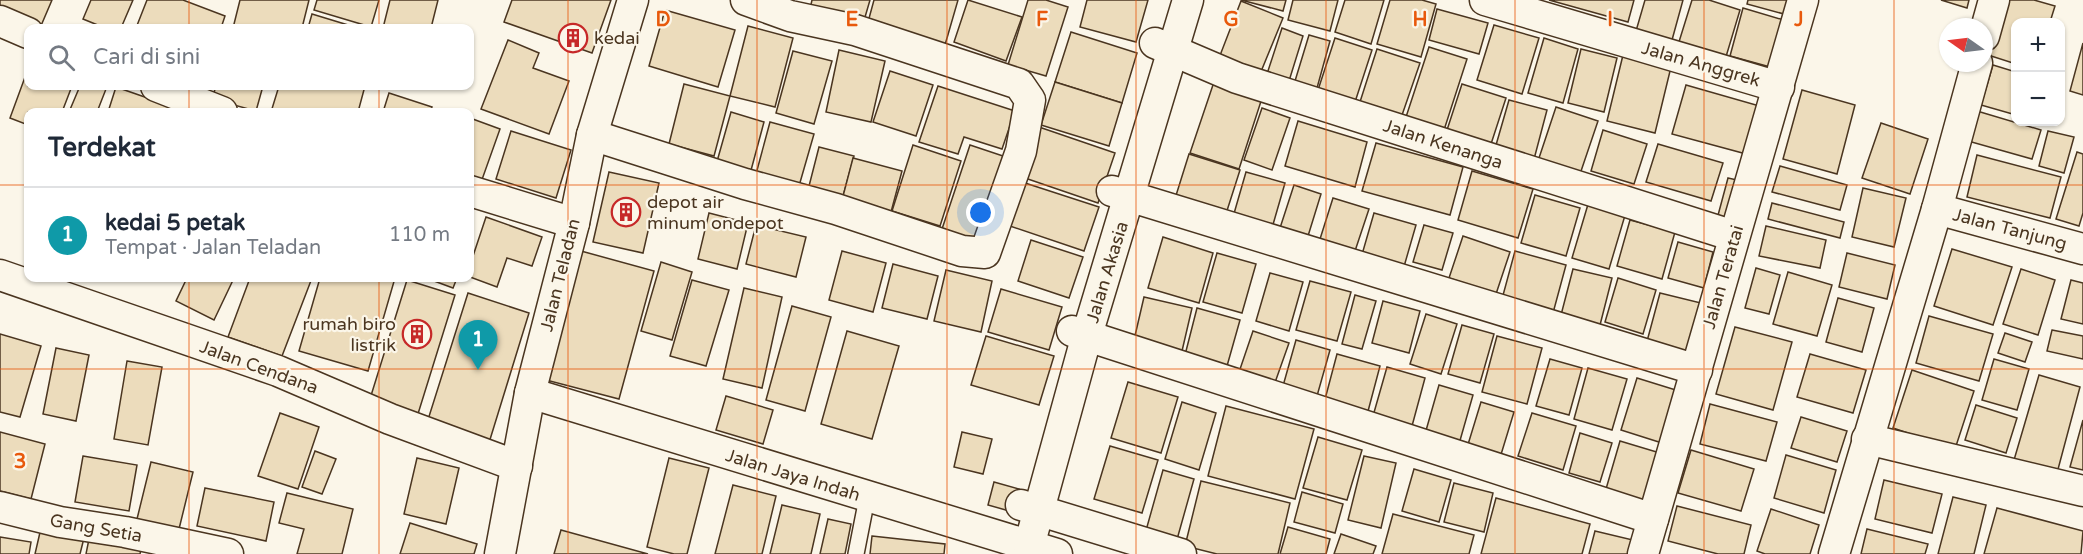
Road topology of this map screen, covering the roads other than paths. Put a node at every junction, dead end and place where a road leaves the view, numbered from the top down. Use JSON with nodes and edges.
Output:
{"nodes":[{"id":1,"x":633,"y":0,"type":"edge"},
{"id":2,"x":746,"y":0,"type":"edge"},
{"id":3,"x":1168,"y":0,"type":"edge"},
{"id":4,"x":1188,"y":0,"type":"edge"},
{"id":5,"x":1485,"y":0,"type":"edge"},
{"id":6,"x":1803,"y":0,"type":"edge"},
{"id":7,"x":1994,"y":0,"type":"edge"},
{"id":8,"x":1989,"y":18,"type":"edge"},
{"id":9,"x":0,"y":21,"type":"edge"},
{"id":10,"x":24,"y":31,"type":"edge"},
{"id":11,"x":1164,"y":46,"type":"junction"},
{"id":12,"x":1975,"y":72,"type":"edge"},
{"id":13,"x":1779,"y":87,"type":"junction"},
{"id":14,"x":166,"y":90,"type":"edge"},
{"id":15,"x":212,"y":108,"type":"edge"},
{"id":16,"x":592,"y":135,"type":"junction"},
{"id":17,"x":474,"y":192,"type":"edge"},
{"id":18,"x":1121,"y":193,"type":"junction"},
{"id":19,"x":1937,"y":209,"type":"junction"},
{"id":20,"x":574,"y":223,"type":"junction"},
{"id":21,"x":1734,"y":236,"type":"junction"},
{"id":22,"x":2083,"y":249,"type":"edge"},
{"id":23,"x":0,"y":275,"type":"edge"},
{"id":24,"x":1079,"y":333,"type":"junction"},
{"id":25,"x":1697,"y":370,"type":"junction"},
{"id":26,"x":530,"y":393,"type":"junction"},
{"id":27,"x":1867,"y":439,"type":"junction"},
{"id":28,"x":517,"y":466,"type":"junction"},
{"id":29,"x":2083,"y":491,"type":"edge"},
{"id":30,"x":867,"y":498,"type":"junction"},
{"id":31,"x":0,"y":507,"type":"edge"},
{"id":32,"x":1031,"y":507,"type":"junction"},
{"id":33,"x":1653,"y":519,"type":"junction"},
{"id":34,"x":1032,"y":547,"type":"edge"},
{"id":35,"x":228,"y":554,"type":"edge"},
{"id":36,"x":500,"y":554,"type":"edge"},
{"id":37,"x":856,"y":554,"type":"edge"},
{"id":38,"x":1181,"y":554,"type":"edge"},
{"id":39,"x":1644,"y":554,"type":"edge"},
{"id":40,"x":1834,"y":554,"type":"edge"}],
"edges":[{"from":1,"to":16,"type":"street","name":"Jalan Teladan"},
{"from":2,"to":16,"type":"street"},
{"from":3,"to":11,"type":"street","name":"Jalan Akasia"},
{"from":4,"to":11,"type":"street","name":"Jalan Akasia"},
{"from":5,"to":13,"type":"street","name":"Jalan Anggrek"},
{"from":6,"to":13,"type":"street","name":"Jalan Teratai"},
{"from":7,"to":8,"type":"street"},
{"from":9,"to":10,"type":"street"},
{"from":11,"to":18,"type":"street","name":"Jalan Akasia"},
{"from":11,"to":21,"type":"street","name":"Jalan Kenanga"},
{"from":12,"to":19,"type":"street"},
{"from":13,"to":21,"type":"street","name":"Jalan Teratai"},
{"from":14,"to":15,"type":"street"},
{"from":16,"to":20,"type":"street","name":"Jalan Teladan"},
{"from":17,"to":20,"type":"street"},
{"from":18,"to":24,"type":"street","name":"Jalan Akasia"},
{"from":18,"to":25,"type":"street"},
{"from":19,"to":22,"type":"street","name":"Jalan Tanjung"},
{"from":19,"to":27,"type":"street"},
{"from":20,"to":26,"type":"street","name":"Jalan Teladan"},
{"from":21,"to":25,"type":"street","name":"Jalan Teratai"},
{"from":23,"to":28,"type":"street","name":"Jalan Cendana"},
{"from":24,"to":32,"type":"street","name":"Jalan Akasia"},
{"from":24,"to":33,"type":"street"},
{"from":25,"to":33,"type":"street","name":"Jalan Teratai"},
{"from":26,"to":28,"type":"street","name":"Jalan Teladan"},
{"from":26,"to":30,"type":"street","name":"Jalan Jaya Indah"},
{"from":27,"to":29,"type":"street"},
{"from":27,"to":40,"type":"street"},
{"from":28,"to":36,"type":"street","name":"Jalan Teladan"},
{"from":30,"to":34,"type":"street","name":"Jalan Jaya Indah"},
{"from":30,"to":37,"type":"lane"},
{"from":31,"to":35,"type":"street","name":"Gang Setia"},
{"from":32,"to":34,"type":"street","name":"Jalan Akasia"},
{"from":32,"to":38,"type":"street"},
{"from":33,"to":39,"type":"street","name":"Jalan Teratai"}]}
